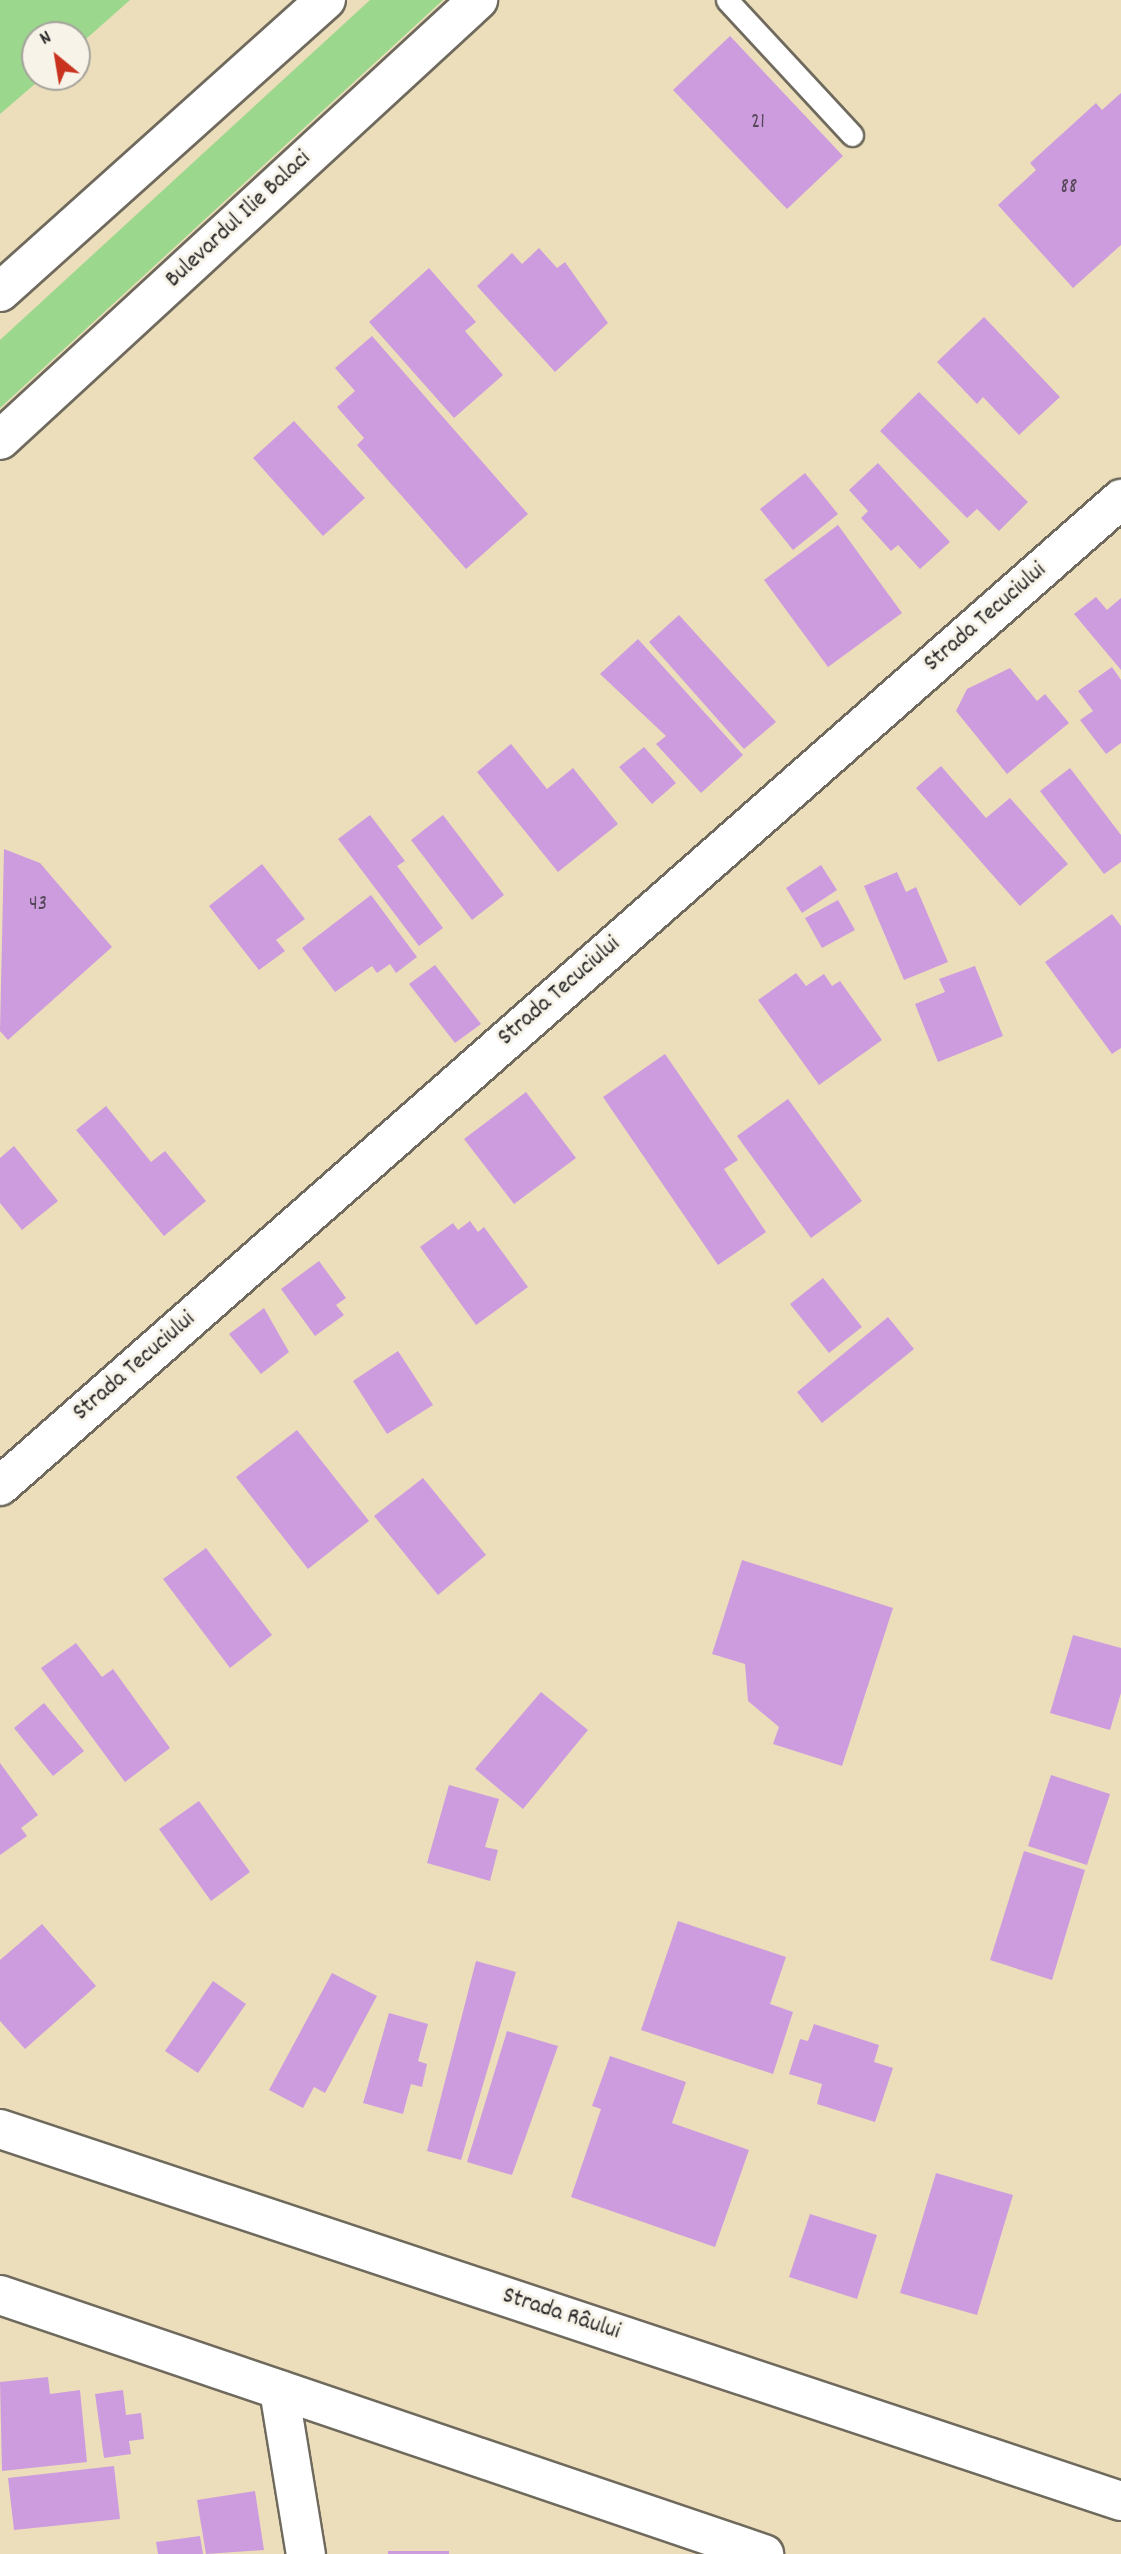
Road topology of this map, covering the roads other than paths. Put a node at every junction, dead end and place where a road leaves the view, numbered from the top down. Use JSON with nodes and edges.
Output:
{"nodes":[{"id":1,"x":326,"y":0,"type":"edge"},
{"id":2,"x":478,"y":0,"type":"edge"},
{"id":3,"x":727,"y":0,"type":"edge"},
{"id":4,"x":852,"y":135,"type":"dead end"},
{"id":5,"x":0,"y":292,"type":"edge"},
{"id":6,"x":0,"y":440,"type":"edge"},
{"id":7,"x":1121,"y":499,"type":"edge"},
{"id":8,"x":0,"y":1486,"type":"edge"},
{"id":9,"x":0,"y":2129,"type":"edge"},
{"id":10,"x":0,"y":2295,"type":"edge"},
{"id":11,"x":279,"y":2390,"type":"junction"},
{"id":12,"x":1121,"y":2501,"type":"edge"},
{"id":13,"x":306,"y":2554,"type":"edge"},
{"id":14,"x":764,"y":2554,"type":"edge"}],
"edges":[{"from":1,"to":5,"type":"main road"},
{"from":2,"to":6,"type":"main road","name":"Bulevardul Ilie Balaci"},
{"from":3,"to":4,"type":"lane"},
{"from":7,"to":8,"type":"main road","name":"Strada Tecuciului"},
{"from":9,"to":12,"type":"main road","name":"Strada Râului"},
{"from":10,"to":11,"type":"main road"},
{"from":11,"to":13,"type":"main road"},
{"from":11,"to":14,"type":"main road"}]}
